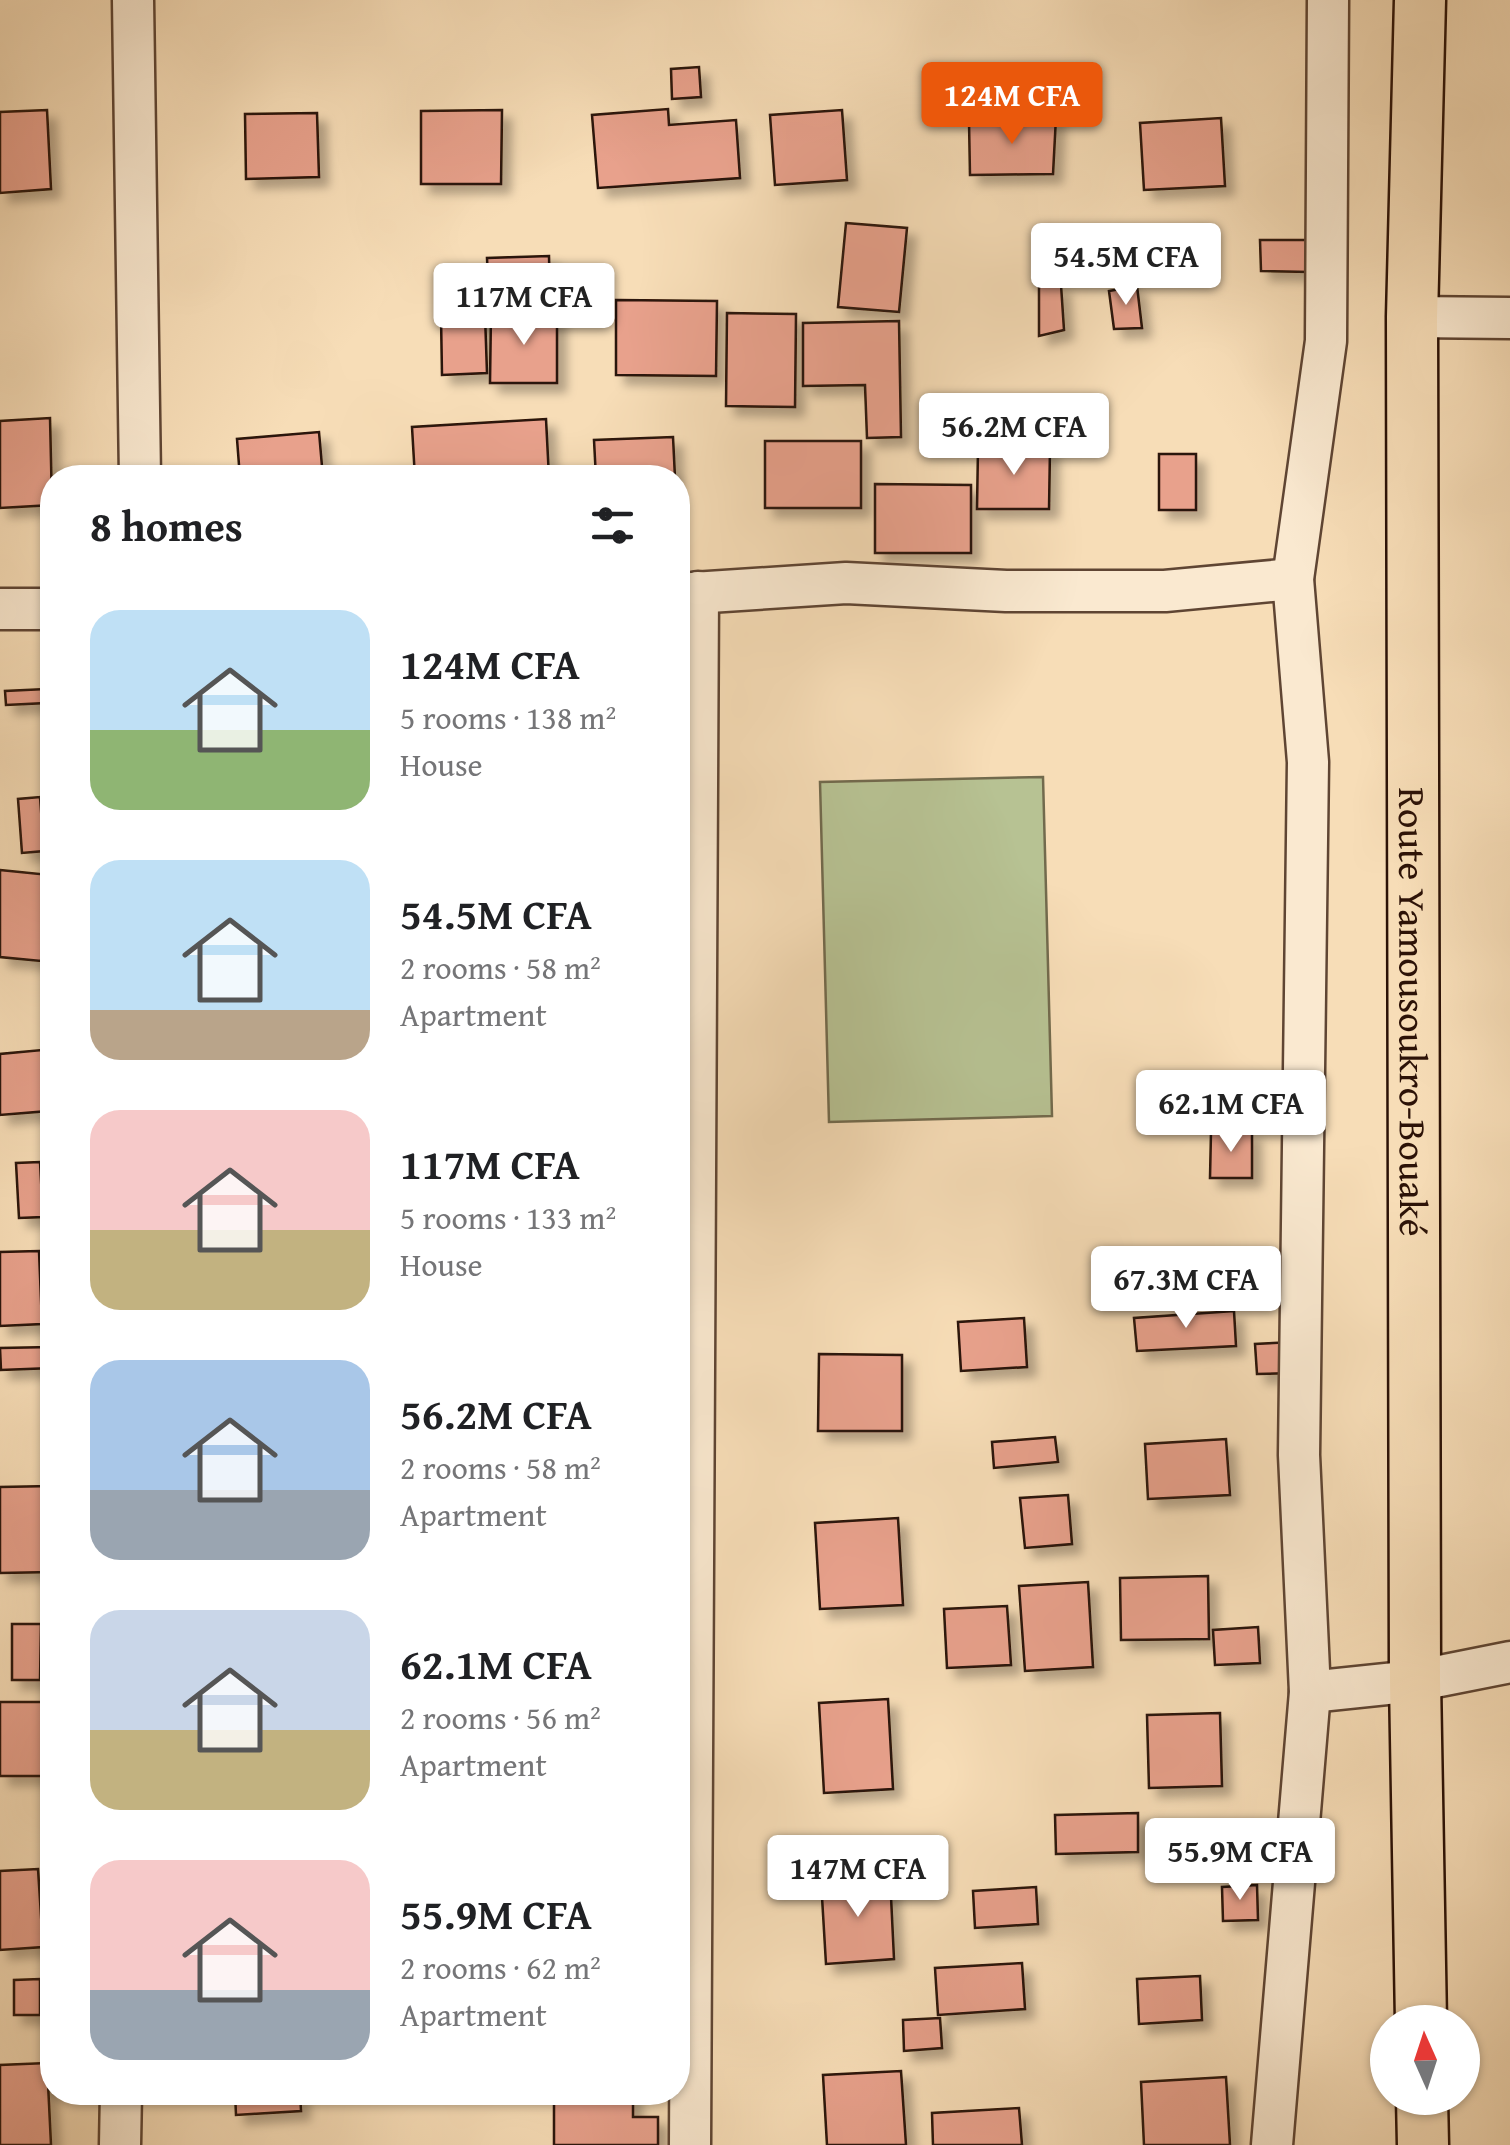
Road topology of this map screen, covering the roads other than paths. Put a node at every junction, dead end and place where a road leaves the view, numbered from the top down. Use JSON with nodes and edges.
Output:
{"nodes":[{"id":1,"x":133,"y":0,"type":"edge"},
{"id":2,"x":1328,"y":0,"type":"edge"},
{"id":3,"x":1420,"y":0,"type":"edge"},
{"id":4,"x":1412,"y":317,"type":"junction"},
{"id":5,"x":1510,"y":318,"type":"edge"},
{"id":6,"x":140,"y":465,"type":"edge"},
{"id":7,"x":1293,"y":579,"type":"junction"},
{"id":8,"x":690,"y":593,"type":"edge"},
{"id":9,"x":40,"y":608,"type":"edge"},
{"id":10,"x":0,"y":609,"type":"edge"},
{"id":11,"x":1510,"y":1662,"type":"edge"},
{"id":12,"x":1415,"y":1681,"type":"junction"},
{"id":13,"x":1310,"y":1692,"type":"junction"},
{"id":14,"x":1421,"y":2005,"type":"edge"},
{"id":15,"x":121,"y":2105,"type":"edge"},
{"id":16,"x":690,"y":2105,"type":"edge"},
{"id":17,"x":1422,"y":2115,"type":"edge"},
{"id":18,"x":120,"y":2145,"type":"edge"},
{"id":19,"x":690,"y":2145,"type":"edge"},
{"id":20,"x":1272,"y":2145,"type":"edge"},
{"id":21,"x":1423,"y":2145,"type":"edge"}],
"edges":[{"from":1,"to":6,"type":"street"},
{"from":2,"to":7,"type":"street"},
{"from":3,"to":4,"type":"main road","name":"Route Yamousoukro-Bouaké"},
{"from":4,"to":5,"type":"street"},
{"from":4,"to":12,"type":"main road","name":"Route Yamousoukro-Bouaké"},
{"from":7,"to":8,"type":"street"},
{"from":7,"to":13,"type":"street"},
{"from":9,"to":10,"type":"street"},
{"from":11,"to":12,"type":"street"},
{"from":12,"to":13,"type":"street"},
{"from":12,"to":14,"type":"main road","name":"Route Yamousoukro-Bouaké"},
{"from":13,"to":20,"type":"street"},
{"from":15,"to":18,"type":"street"},
{"from":16,"to":19,"type":"street"},
{"from":17,"to":21,"type":"main road"}]}
